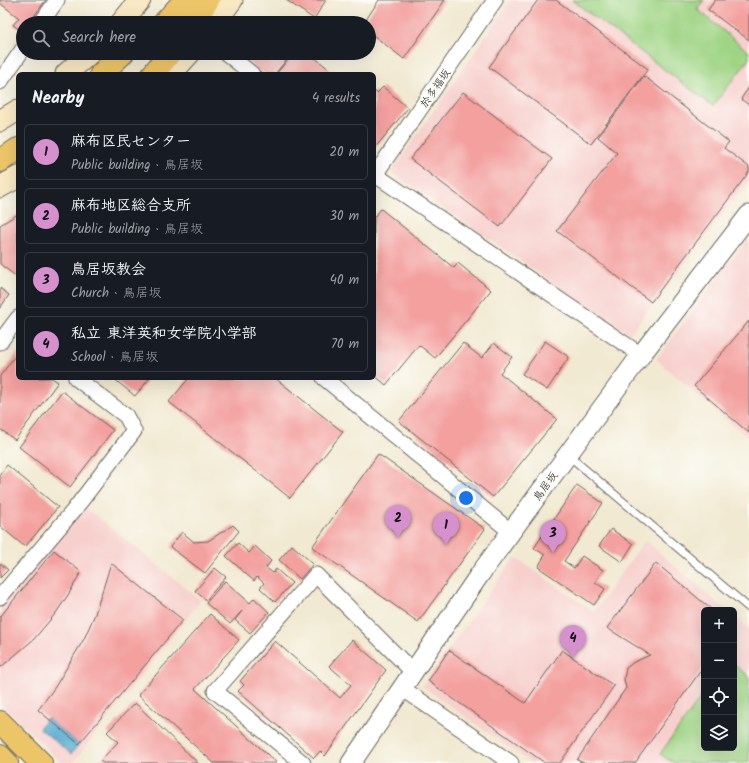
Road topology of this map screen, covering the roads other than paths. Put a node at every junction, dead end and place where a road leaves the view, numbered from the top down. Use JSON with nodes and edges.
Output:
{"nodes":[{"id":1,"x":57,"y":0,"type":"edge"},
{"id":2,"x":140,"y":0,"type":"edge"},
{"id":3,"x":172,"y":0,"type":"edge"},
{"id":4,"x":185,"y":0,"type":"edge"},
{"id":5,"x":208,"y":0,"type":"edge"},
{"id":6,"x":232,"y":0,"type":"edge"},
{"id":7,"x":495,"y":0,"type":"edge"},
{"id":8,"x":46,"y":16,"type":"edge"},
{"id":9,"x":127,"y":16,"type":"edge"},
{"id":10,"x":158,"y":16,"type":"edge"},
{"id":11,"x":170,"y":16,"type":"edge"},
{"id":12,"x":197,"y":16,"type":"edge"},
{"id":13,"x":220,"y":16,"type":"edge"},
{"id":14,"x":16,"y":59,"type":"edge"},
{"id":15,"x":82,"y":60,"type":"edge"},
{"id":16,"x":116,"y":60,"type":"edge"},
{"id":17,"x":128,"y":60,"type":"edge"},
{"id":18,"x":164,"y":60,"type":"edge"},
{"id":19,"x":184,"y":60,"type":"edge"},
{"id":20,"x":235,"y":60,"type":"edge"},
{"id":21,"x":68,"y":72,"type":"edge"},
{"id":22,"x":103,"y":72,"type":"edge"},
{"id":23,"x":116,"y":72,"type":"edge"},
{"id":24,"x":155,"y":72,"type":"edge"},
{"id":25,"x":173,"y":72,"type":"edge"},
{"id":26,"x":250,"y":72,"type":"edge"},
{"id":27,"x":0,"y":82,"type":"edge"},
{"id":28,"x":16,"y":111,"type":"edge"},
{"id":29,"x":0,"y":122,"type":"edge"},
{"id":30,"x":16,"y":139,"type":"edge"},
{"id":31,"x":0,"y":150,"type":"edge"},
{"id":32,"x":16,"y":150,"type":"edge"},
{"id":33,"x":0,"y":161,"type":"edge"},
{"id":34,"x":376,"y":172,"type":"edge"},
{"id":35,"x":376,"y":176,"type":"edge"},
{"id":36,"x":16,"y":178,"type":"edge"},
{"id":37,"x":0,"y":187,"type":"edge"},
{"id":38,"x":749,"y":215,"type":"edge"},
{"id":39,"x":15,"y":327,"type":"edge"},
{"id":40,"x":0,"y":342,"type":"edge"},
{"id":41,"x":641,"y":355,"type":"junction"},
{"id":42,"x":79,"y":380,"type":"edge"},
{"id":43,"x":326,"y":380,"type":"edge"},
{"id":44,"x":568,"y":455,"type":"junction"},
{"id":45,"x":511,"y":532,"type":"junction"},
{"id":46,"x":0,"y":597,"type":"edge"},
{"id":47,"x":749,"y":608,"type":"edge"},
{"id":48,"x":413,"y":672,"type":"junction"},
{"id":49,"x":402,"y":688,"type":"junction"},
{"id":50,"x":0,"y":722,"type":"edge"},
{"id":51,"x":17,"y":738,"type":"junction"},
{"id":52,"x":0,"y":756,"type":"edge"},
{"id":53,"x":6,"y":763,"type":"edge"},
{"id":54,"x":41,"y":763,"type":"edge"},
{"id":55,"x":302,"y":763,"type":"edge"},
{"id":56,"x":351,"y":763,"type":"edge"},
{"id":57,"x":512,"y":763,"type":"edge"}],
"edges":[{"from":1,"to":8,"type":"street"},
{"from":2,"to":9,"type":"main road"},
{"from":3,"to":10,"type":"main road"},
{"from":4,"to":11,"type":"main road"},
{"from":5,"to":12,"type":"main road"},
{"from":6,"to":13,"type":"main road"},
{"from":7,"to":34,"type":"street","name":"於多福坂"},
{"from":14,"to":27,"type":"street"},
{"from":15,"to":21,"type":"main road"},
{"from":16,"to":22,"type":"main road"},
{"from":17,"to":23,"type":"main road"},
{"from":18,"to":24,"type":"main road"},
{"from":19,"to":25,"type":"main road"},
{"from":20,"to":26,"type":"street"},
{"from":28,"to":29,"type":"main road"},
{"from":30,"to":31,"type":"main road"},
{"from":32,"to":33,"type":"main road"},
{"from":35,"to":41,"type":"street"},
{"from":36,"to":37,"type":"main road"},
{"from":38,"to":41,"type":"street","name":"鳥居坂"},
{"from":39,"to":40,"type":"street"},
{"from":41,"to":44,"type":"street","name":"鳥居坂"},
{"from":42,"to":46,"type":"street"},
{"from":43,"to":45,"type":"street"},
{"from":44,"to":45,"type":"street","name":"鳥居坂"},
{"from":44,"to":47,"type":"lane"},
{"from":45,"to":48,"type":"street","name":"鳥居坂"},
{"from":48,"to":49,"type":"street","name":"鳥居坂"},
{"from":48,"to":55,"type":"street"},
{"from":49,"to":56,"type":"street","name":"鳥居坂"},
{"from":49,"to":57,"type":"street"},
{"from":50,"to":51,"type":"main road"},
{"from":51,"to":52,"type":"street"},
{"from":51,"to":54,"type":"main road"},
{"from":52,"to":53,"type":"main road"}]}
